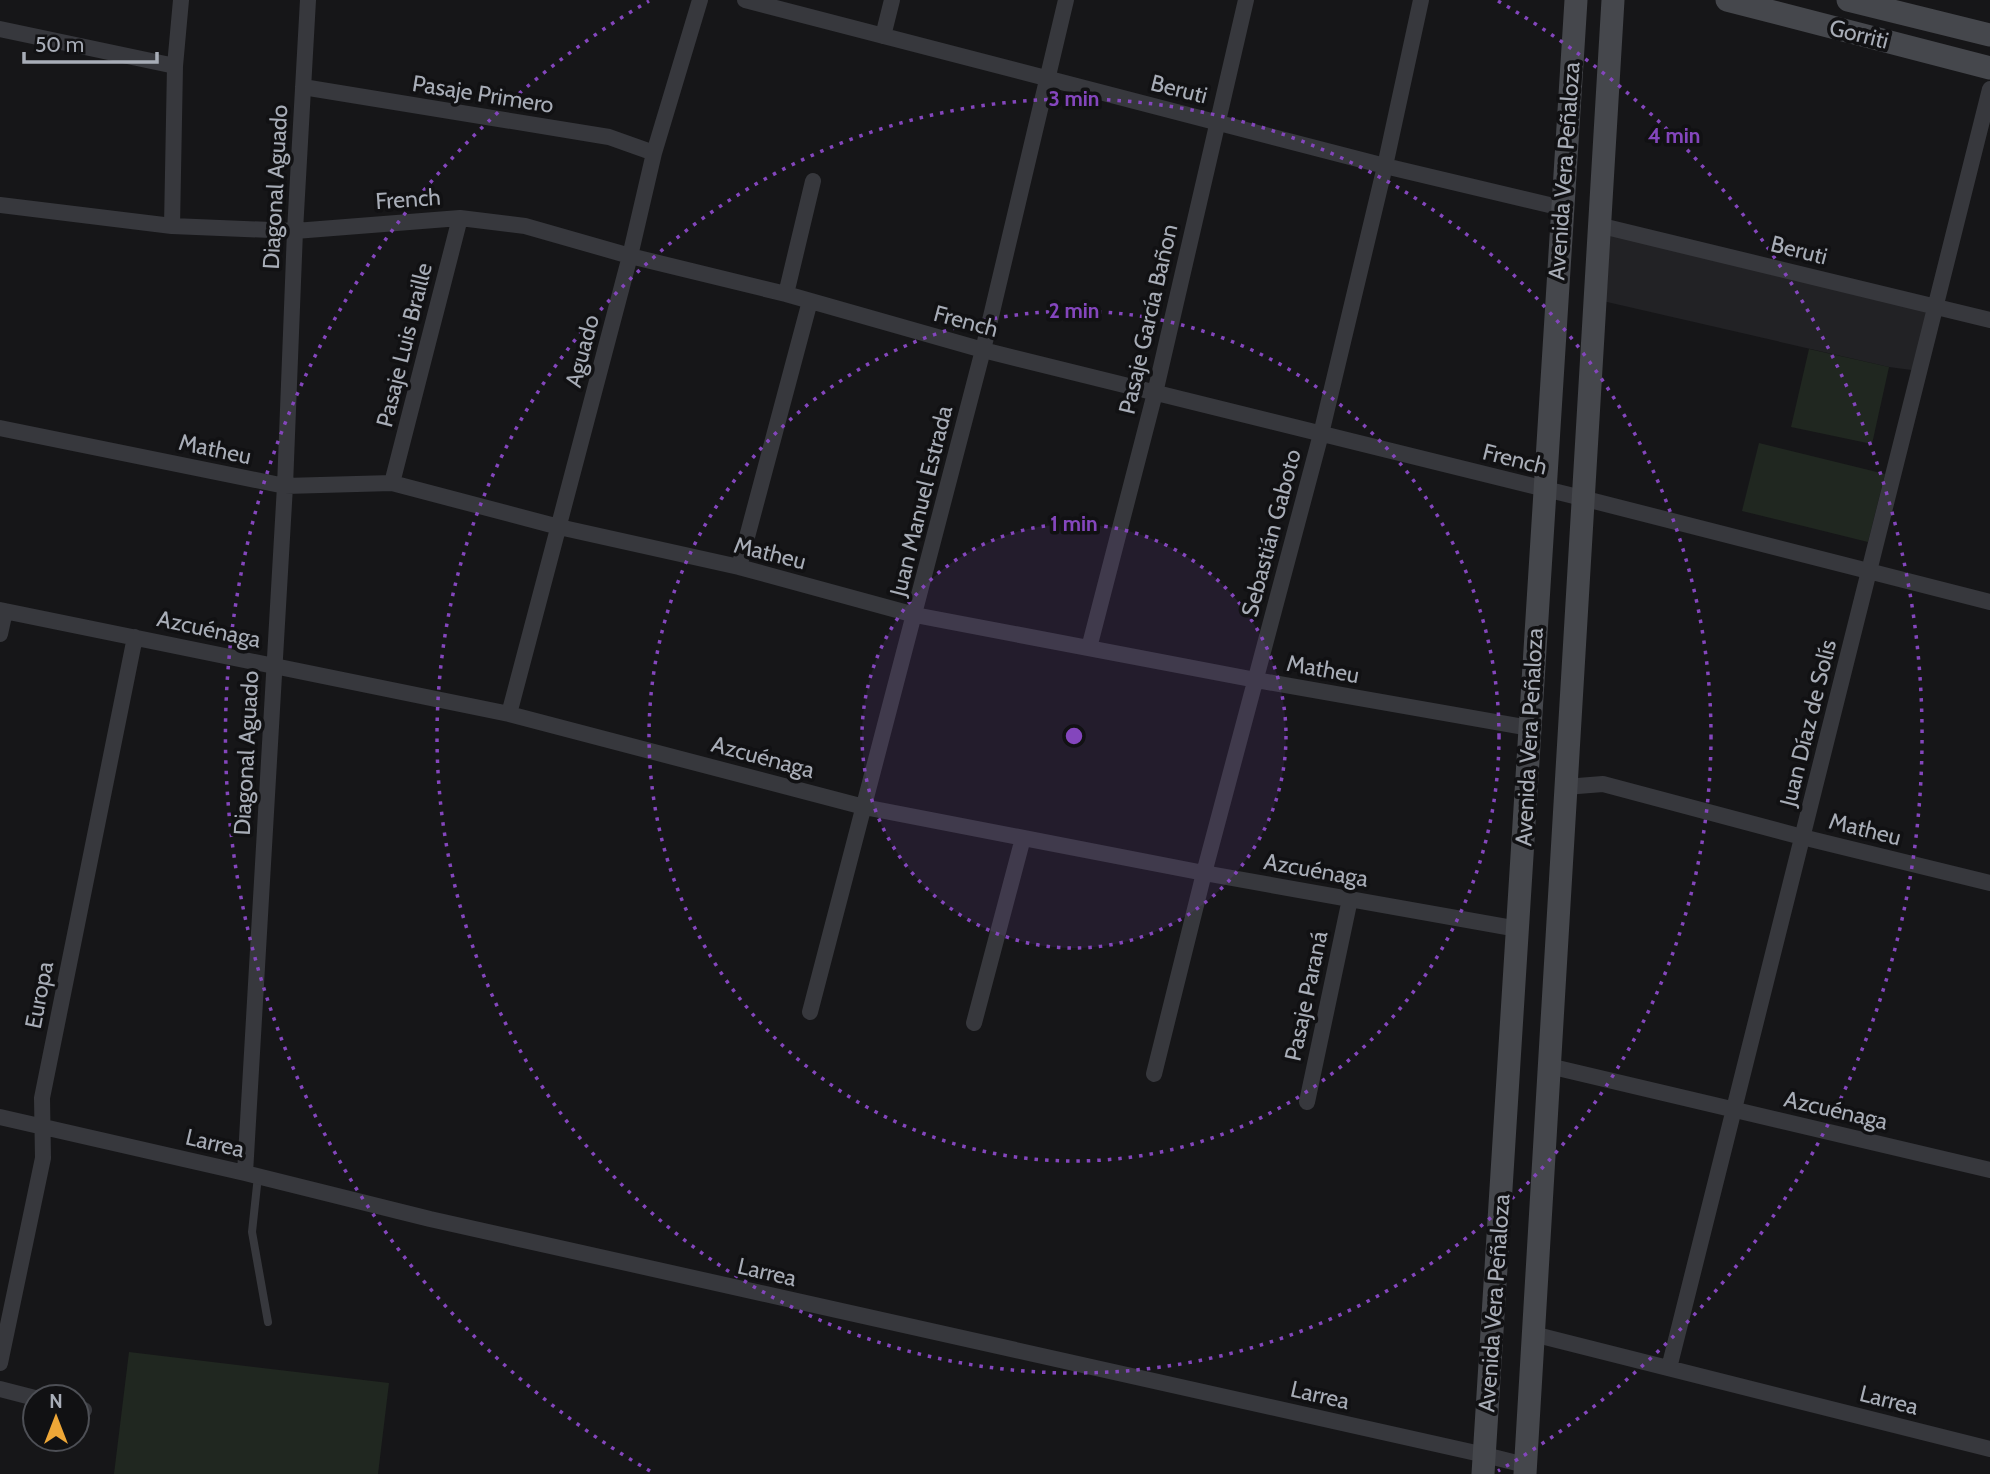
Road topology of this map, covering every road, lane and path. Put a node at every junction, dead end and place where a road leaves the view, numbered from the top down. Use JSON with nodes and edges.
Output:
{"nodes":[{"id":1,"x":181,"y":0,"type":"edge"},
{"id":2,"x":308,"y":0,"type":"edge"},
{"id":3,"x":700,"y":0,"type":"edge"},
{"id":4,"x":745,"y":0,"type":"edge"},
{"id":5,"x":892,"y":0,"type":"edge"},
{"id":6,"x":1066,"y":0,"type":"edge"},
{"id":7,"x":1246,"y":0,"type":"edge"},
{"id":8,"x":1421,"y":0,"type":"edge"},
{"id":9,"x":1576,"y":0,"type":"edge"},
{"id":10,"x":1613,"y":0,"type":"edge"},
{"id":11,"x":1727,"y":0,"type":"edge"},
{"id":12,"x":1848,"y":0,"type":"edge"},
{"id":13,"x":0,"y":29,"type":"edge"},
{"id":14,"x":1990,"y":35,"type":"edge"},
{"id":15,"x":883,"y":36,"type":"junction"},
{"id":16,"x":175,"y":65,"type":"junction"},
{"id":17,"x":1990,"y":68,"type":"edge"},
{"id":18,"x":1048,"y":78,"type":"junction"},
{"id":19,"x":303,"y":87,"type":"junction"},
{"id":20,"x":1990,"y":89,"type":"edge"},
{"id":21,"x":1218,"y":122,"type":"junction"},
{"id":22,"x":654,"y":153,"type":"junction"},
{"id":23,"x":1385,"y":166,"type":"junction"},
{"id":24,"x":813,"y":181,"type":"dead end"},
{"id":25,"x":0,"y":205,"type":"edge"},
{"id":26,"x":1562,"y":208,"type":"junction"},
{"id":27,"x":460,"y":218,"type":"junction"},
{"id":28,"x":1598,"y":225,"type":"junction"},
{"id":29,"x":173,"y":226,"type":"junction"},
{"id":30,"x":295,"y":231,"type":"junction"},
{"id":31,"x":630,"y":257,"type":"junction"},
{"id":32,"x":786,"y":294,"type":"junction"},
{"id":33,"x":810,"y":301,"type":"junction"},
{"id":34,"x":1936,"y":306,"type":"junction"},
{"id":35,"x":1990,"y":320,"type":"edge"},
{"id":36,"x":984,"y":350,"type":"junction"},
{"id":37,"x":1155,"y":393,"type":"junction"},
{"id":38,"x":0,"y":428,"type":"edge"},
{"id":39,"x":1321,"y":434,"type":"junction"},
{"id":40,"x":392,"y":483,"type":"junction"},
{"id":41,"x":285,"y":486,"type":"junction"},
{"id":42,"x":1544,"y":490,"type":"junction"},
{"id":43,"x":1582,"y":498,"type":"junction"},
{"id":44,"x":559,"y":527,"type":"junction"},
{"id":45,"x":739,"y":568,"type":"junction"},
{"id":46,"x":1869,"y":571,"type":"junction"},
{"id":47,"x":1990,"y":603,"type":"edge"},
{"id":48,"x":2,"y":611,"type":"edge"},
{"id":49,"x":915,"y":615,"type":"junction"},
{"id":50,"x":0,"y":634,"type":"edge"},
{"id":51,"x":135,"y":637,"type":"junction"},
{"id":52,"x":1089,"y":648,"type":"junction"},
{"id":53,"x":274,"y":666,"type":"junction"},
{"id":54,"x":1256,"y":680,"type":"junction"},
{"id":55,"x":509,"y":714,"type":"junction"},
{"id":56,"x":1530,"y":728,"type":"junction"},
{"id":57,"x":1565,"y":787,"type":"junction"},
{"id":58,"x":864,"y":807,"type":"junction"},
{"id":59,"x":1802,"y":837,"type":"junction"},
{"id":60,"x":1023,"y":838,"type":"junction"},
{"id":61,"x":1204,"y":873,"type":"junction"},
{"id":62,"x":1990,"y":883,"type":"edge"},
{"id":63,"x":1350,"y":899,"type":"junction"},
{"id":64,"x":1518,"y":929,"type":"junction"},
{"id":65,"x":810,"y":1012,"type":"dead end"},
{"id":66,"x":974,"y":1023,"type":"dead end"},
{"id":67,"x":1549,"y":1066,"type":"junction"},
{"id":68,"x":1154,"y":1074,"type":"dead end"},
{"id":69,"x":1307,"y":1102,"type":"dead end"},
{"id":70,"x":1734,"y":1110,"type":"junction"},
{"id":71,"x":0,"y":1117,"type":"edge"},
{"id":72,"x":43,"y":1126,"type":"junction"},
{"id":73,"x":1990,"y":1170,"type":"edge"},
{"id":74,"x":251,"y":1174,"type":"junction"},
{"id":75,"x":268,"y":1322,"type":"dead end"},
{"id":76,"x":1533,"y":1334,"type":"junction"},
{"id":77,"x":0,"y":1363,"type":"edge"},
{"id":78,"x":1670,"y":1368,"type":"junction"},
{"id":79,"x":0,"y":1389,"type":"edge"},
{"id":80,"x":21,"y":1394,"type":"edge"},
{"id":81,"x":1990,"y":1449,"type":"edge"},
{"id":82,"x":1484,"y":1464,"type":"edge"},
{"id":83,"x":1525,"y":1470,"type":"edge"}],
"edges":[{"from":1,"to":16,"type":"street"},
{"from":2,"to":19,"type":"street","name":"Diagonal Aguado"},
{"from":3,"to":22,"type":"street","name":"Aguado"},
{"from":4,"to":15,"type":"street","name":"Beruti"},
{"from":5,"to":15,"type":"street"},
{"from":6,"to":18,"type":"street","name":"Juan Manuel Estrada"},
{"from":7,"to":21,"type":"street","name":"Pasaje García Bañon"},
{"from":8,"to":23,"type":"street","name":"Sebastián Gaboto"},
{"from":9,"to":26,"type":"main road","name":"Avenida Vera Peñaloza"},
{"from":10,"to":28,"type":"main road","name":"Avenida Vera Peñaloza"},
{"from":11,"to":17,"type":"main road","name":"Gorriti"},
{"from":12,"to":14,"type":"main road","name":"Gorriti"},
{"from":13,"to":16,"type":"street"},
{"from":15,"to":18,"type":"street","name":"Beruti"},
{"from":16,"to":29,"type":"street"},
{"from":18,"to":21,"type":"street","name":"Beruti"},
{"from":18,"to":36,"type":"street","name":"Juan Manuel Estrada"},
{"from":19,"to":22,"type":"street","name":"Pasaje Primero"},
{"from":19,"to":30,"type":"street","name":"Diagonal Aguado"},
{"from":20,"to":34,"type":"street","name":"Juan Díaz de Solís"},
{"from":21,"to":23,"type":"street","name":"Beruti"},
{"from":21,"to":37,"type":"street","name":"Pasaje García Bañon"},
{"from":22,"to":31,"type":"street","name":"Aguado"},
{"from":23,"to":26,"type":"street","name":"Beruti"},
{"from":23,"to":39,"type":"street","name":"Sebastián Gaboto"},
{"from":24,"to":32,"type":"street"},
{"from":25,"to":29,"type":"street","name":"French"},
{"from":26,"to":42,"type":"main road","name":"Avenida Vera Peñaloza"},
{"from":27,"to":30,"type":"street","name":"French"},
{"from":27,"to":31,"type":"street","name":"French"},
{"from":27,"to":40,"type":"street","name":"Pasaje Luis Braille"},
{"from":28,"to":34,"type":"street","name":"Beruti"},
{"from":28,"to":43,"type":"main road","name":"Avenida Vera Peñaloza"},
{"from":29,"to":30,"type":"street","name":"French"},
{"from":30,"to":41,"type":"street","name":"Diagonal Aguado"},
{"from":31,"to":32,"type":"street","name":"French"},
{"from":31,"to":44,"type":"street","name":"Aguado"},
{"from":32,"to":33,"type":"street","name":"French"},
{"from":33,"to":36,"type":"street","name":"French"},
{"from":33,"to":45,"type":"street"},
{"from":34,"to":35,"type":"street","name":"Beruti"},
{"from":34,"to":46,"type":"street","name":"Juan Díaz de Solís"},
{"from":36,"to":37,"type":"street","name":"French"},
{"from":36,"to":49,"type":"street","name":"Juan Manuel Estrada"},
{"from":37,"to":39,"type":"street","name":"French"},
{"from":37,"to":52,"type":"street","name":"Pasaje García Bañon"},
{"from":38,"to":41,"type":"street","name":"Matheu"},
{"from":39,"to":42,"type":"street","name":"French"},
{"from":39,"to":54,"type":"street","name":"Sebastián Gaboto"},
{"from":40,"to":41,"type":"street","name":"Matheu"},
{"from":40,"to":44,"type":"street","name":"Matheu"},
{"from":41,"to":53,"type":"street","name":"Diagonal Aguado"},
{"from":42,"to":43,"type":"street","name":"French"},
{"from":42,"to":56,"type":"main road","name":"Avenida Vera Peñaloza"},
{"from":43,"to":46,"type":"street","name":"French"},
{"from":43,"to":57,"type":"main road","name":"Avenida Vera Peñaloza"},
{"from":44,"to":45,"type":"street","name":"Matheu"},
{"from":44,"to":55,"type":"street","name":"Aguado"},
{"from":45,"to":49,"type":"street","name":"Matheu"},
{"from":46,"to":47,"type":"street","name":"French"},
{"from":46,"to":59,"type":"street","name":"Juan Díaz de Solís"},
{"from":48,"to":50,"type":"street"},
{"from":48,"to":51,"type":"street","name":"Azcuénaga"},
{"from":49,"to":52,"type":"street","name":"Matheu"},
{"from":49,"to":58,"type":"street","name":"Juan Manuel Estrada"},
{"from":51,"to":53,"type":"street","name":"Azcuénaga"},
{"from":51,"to":72,"type":"street","name":"Europa"},
{"from":52,"to":54,"type":"street","name":"Matheu"},
{"from":53,"to":55,"type":"street","name":"Azcuénaga"},
{"from":53,"to":74,"type":"street","name":"Diagonal Aguado"},
{"from":54,"to":56,"type":"street","name":"Matheu"},
{"from":54,"to":61,"type":"street","name":"Sebastián Gaboto"},
{"from":55,"to":58,"type":"street","name":"Azcuénaga"},
{"from":56,"to":64,"type":"main road","name":"Avenida Vera Peñaloza"},
{"from":57,"to":59,"type":"street","name":"Matheu"},
{"from":57,"to":67,"type":"main road","name":"Avenida Vera Peñaloza"},
{"from":58,"to":60,"type":"street","name":"Azcuénaga"},
{"from":58,"to":65,"type":"street","name":"Juan Manuel Estrada"},
{"from":59,"to":62,"type":"street","name":"Matheu"},
{"from":59,"to":70,"type":"street","name":"Juan Díaz de Solís"},
{"from":60,"to":61,"type":"street","name":"Azcuénaga"},
{"from":60,"to":66,"type":"street"},
{"from":61,"to":63,"type":"street","name":"Azcuénaga"},
{"from":61,"to":68,"type":"street","name":"Sebastián Gaboto"},
{"from":63,"to":64,"type":"street","name":"Azcuénaga"},
{"from":63,"to":69,"type":"street","name":"Pasaje Paraná"},
{"from":64,"to":82,"type":"main road","name":"Avenida Vera Peñaloza"},
{"from":67,"to":70,"type":"street","name":"Azcuénaga"},
{"from":67,"to":76,"type":"main road","name":"Avenida Vera Peñaloza"},
{"from":70,"to":73,"type":"street","name":"Azcuénaga"},
{"from":70,"to":78,"type":"street","name":"Juan Díaz de Solís"},
{"from":71,"to":72,"type":"street","name":"Larrea"},
{"from":72,"to":74,"type":"street","name":"Larrea"},
{"from":72,"to":77,"type":"street","name":"Europa"},
{"from":74,"to":75,"type":"lane"},
{"from":74,"to":82,"type":"street","name":"Larrea"},
{"from":76,"to":78,"type":"street","name":"Larrea"},
{"from":76,"to":83,"type":"main road","name":"Avenida Vera Peñaloza"},
{"from":78,"to":81,"type":"street","name":"Larrea"},
{"from":79,"to":80,"type":"street"},
{"from":82,"to":83,"type":"street","name":"Larrea"}]}
